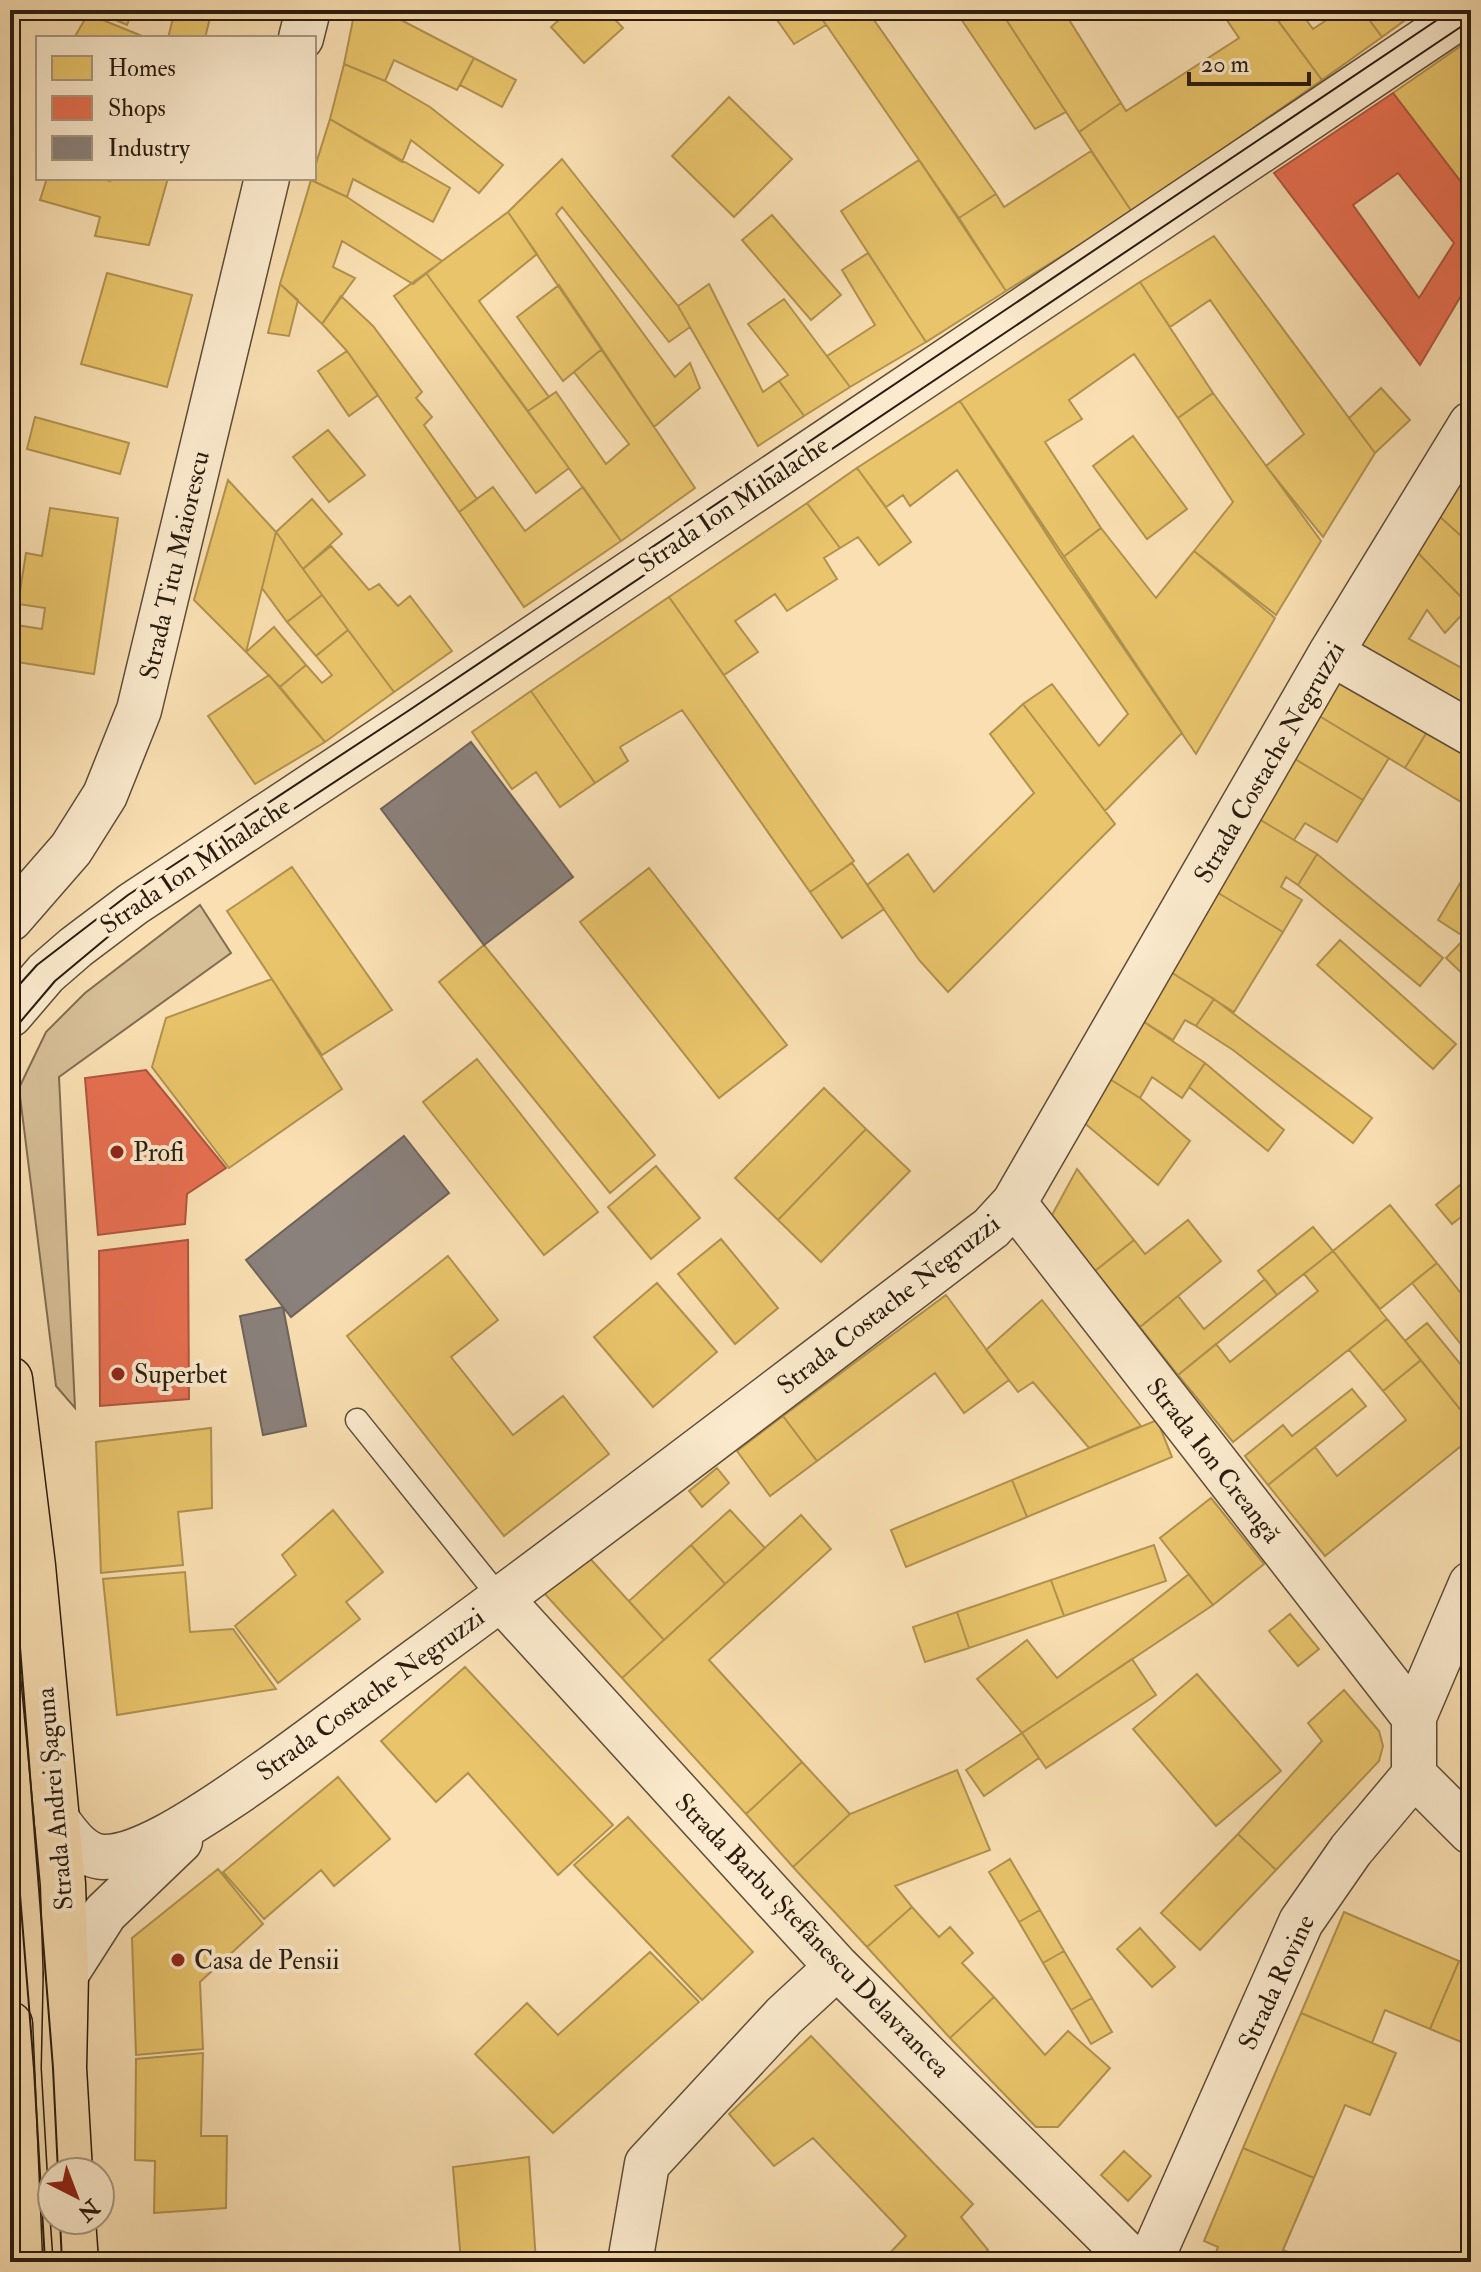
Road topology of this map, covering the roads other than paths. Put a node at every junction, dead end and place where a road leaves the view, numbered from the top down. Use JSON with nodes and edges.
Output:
{"nodes":[{"id":1,"x":308,"y":10,"type":"edge"},
{"id":2,"x":1470,"y":10,"type":"edge"},
{"id":3,"x":302,"y":36,"type":"edge"},
{"id":4,"x":267,"y":180,"type":"edge"},
{"id":5,"x":1471,"y":424,"type":"edge"},
{"id":6,"x":1331,"y":653,"type":"junction"},
{"id":7,"x":1471,"y":733,"type":"edge"},
{"id":8,"x":10,"y":919,"type":"edge"},
{"id":9,"x":10,"y":1015,"type":"edge"},
{"id":10,"x":1014,"y":1203,"type":"junction"},
{"id":11,"x":10,"y":1379,"type":"edge"},
{"id":12,"x":357,"y":1420,"type":"dead end"},
{"id":13,"x":1471,"y":1584,"type":"edge"},
{"id":14,"x":501,"y":1599,"type":"junction"},
{"id":15,"x":1414,"y":1717,"type":"junction"},
{"id":16,"x":1414,"y":1775,"type":"junction"},
{"id":17,"x":227,"y":1799,"type":"junction"},
{"id":18,"x":57,"y":1820,"type":"junction"},
{"id":19,"x":1471,"y":1832,"type":"edge"},
{"id":20,"x":837,"y":1967,"type":"junction"},
{"id":21,"x":66,"y":1974,"type":"junction"},
{"id":22,"x":10,"y":2024,"type":"edge"},
{"id":23,"x":69,"y":2156,"type":"edge"},
{"id":24,"x":74,"y":2236,"type":"edge"},
{"id":25,"x":20,"y":2262,"type":"edge"},
{"id":26,"x":76,"y":2262,"type":"edge"},
{"id":27,"x":630,"y":2262,"type":"edge"},
{"id":28,"x":1134,"y":2262,"type":"edge"},
{"id":29,"x":1150,"y":2262,"type":"edge"}],
"edges":[{"from":1,"to":3,"type":"street"},
{"from":2,"to":9,"type":"street","name":"Strada Ion Mihalache"},
{"from":4,"to":8,"type":"street","name":"Strada Titu Maiorescu"},
{"from":5,"to":6,"type":"street","name":"Strada Costache Negruzzi"},
{"from":6,"to":7,"type":"street"},
{"from":6,"to":10,"type":"street","name":"Strada Costache Negruzzi"},
{"from":10,"to":14,"type":"street","name":"Strada Costache Negruzzi"},
{"from":10,"to":15,"type":"street","name":"Strada Ion Creangă"},
{"from":11,"to":18,"type":"main road","name":"Strada Andrei Șaguna"},
{"from":12,"to":14,"type":"lane"},
{"from":13,"to":15,"type":"street"},
{"from":14,"to":17,"type":"street","name":"Strada Costache Negruzzi"},
{"from":14,"to":20,"type":"street","name":"Strada Barbu Ștefănescu Delavrancea"},
{"from":15,"to":16,"type":"street"},
{"from":16,"to":19,"type":"street"},
{"from":16,"to":29,"type":"street","name":"Strada Rovine"},
{"from":17,"to":18,"type":"street","name":"Strada Costache Negruzzi"},
{"from":17,"to":21,"type":"street","name":"Strada Costache Negruzzi"},
{"from":18,"to":21,"type":"main road","name":"Strada Andrei Șaguna"},
{"from":20,"to":27,"type":"street"},
{"from":20,"to":28,"type":"street","name":"Strada Barbu Ștefănescu Delavrancea"},
{"from":21,"to":23,"type":"main road","name":"Strada Andrei Șaguna"},
{"from":22,"to":25,"type":"main road"},
{"from":24,"to":26,"type":"main road"}]}
